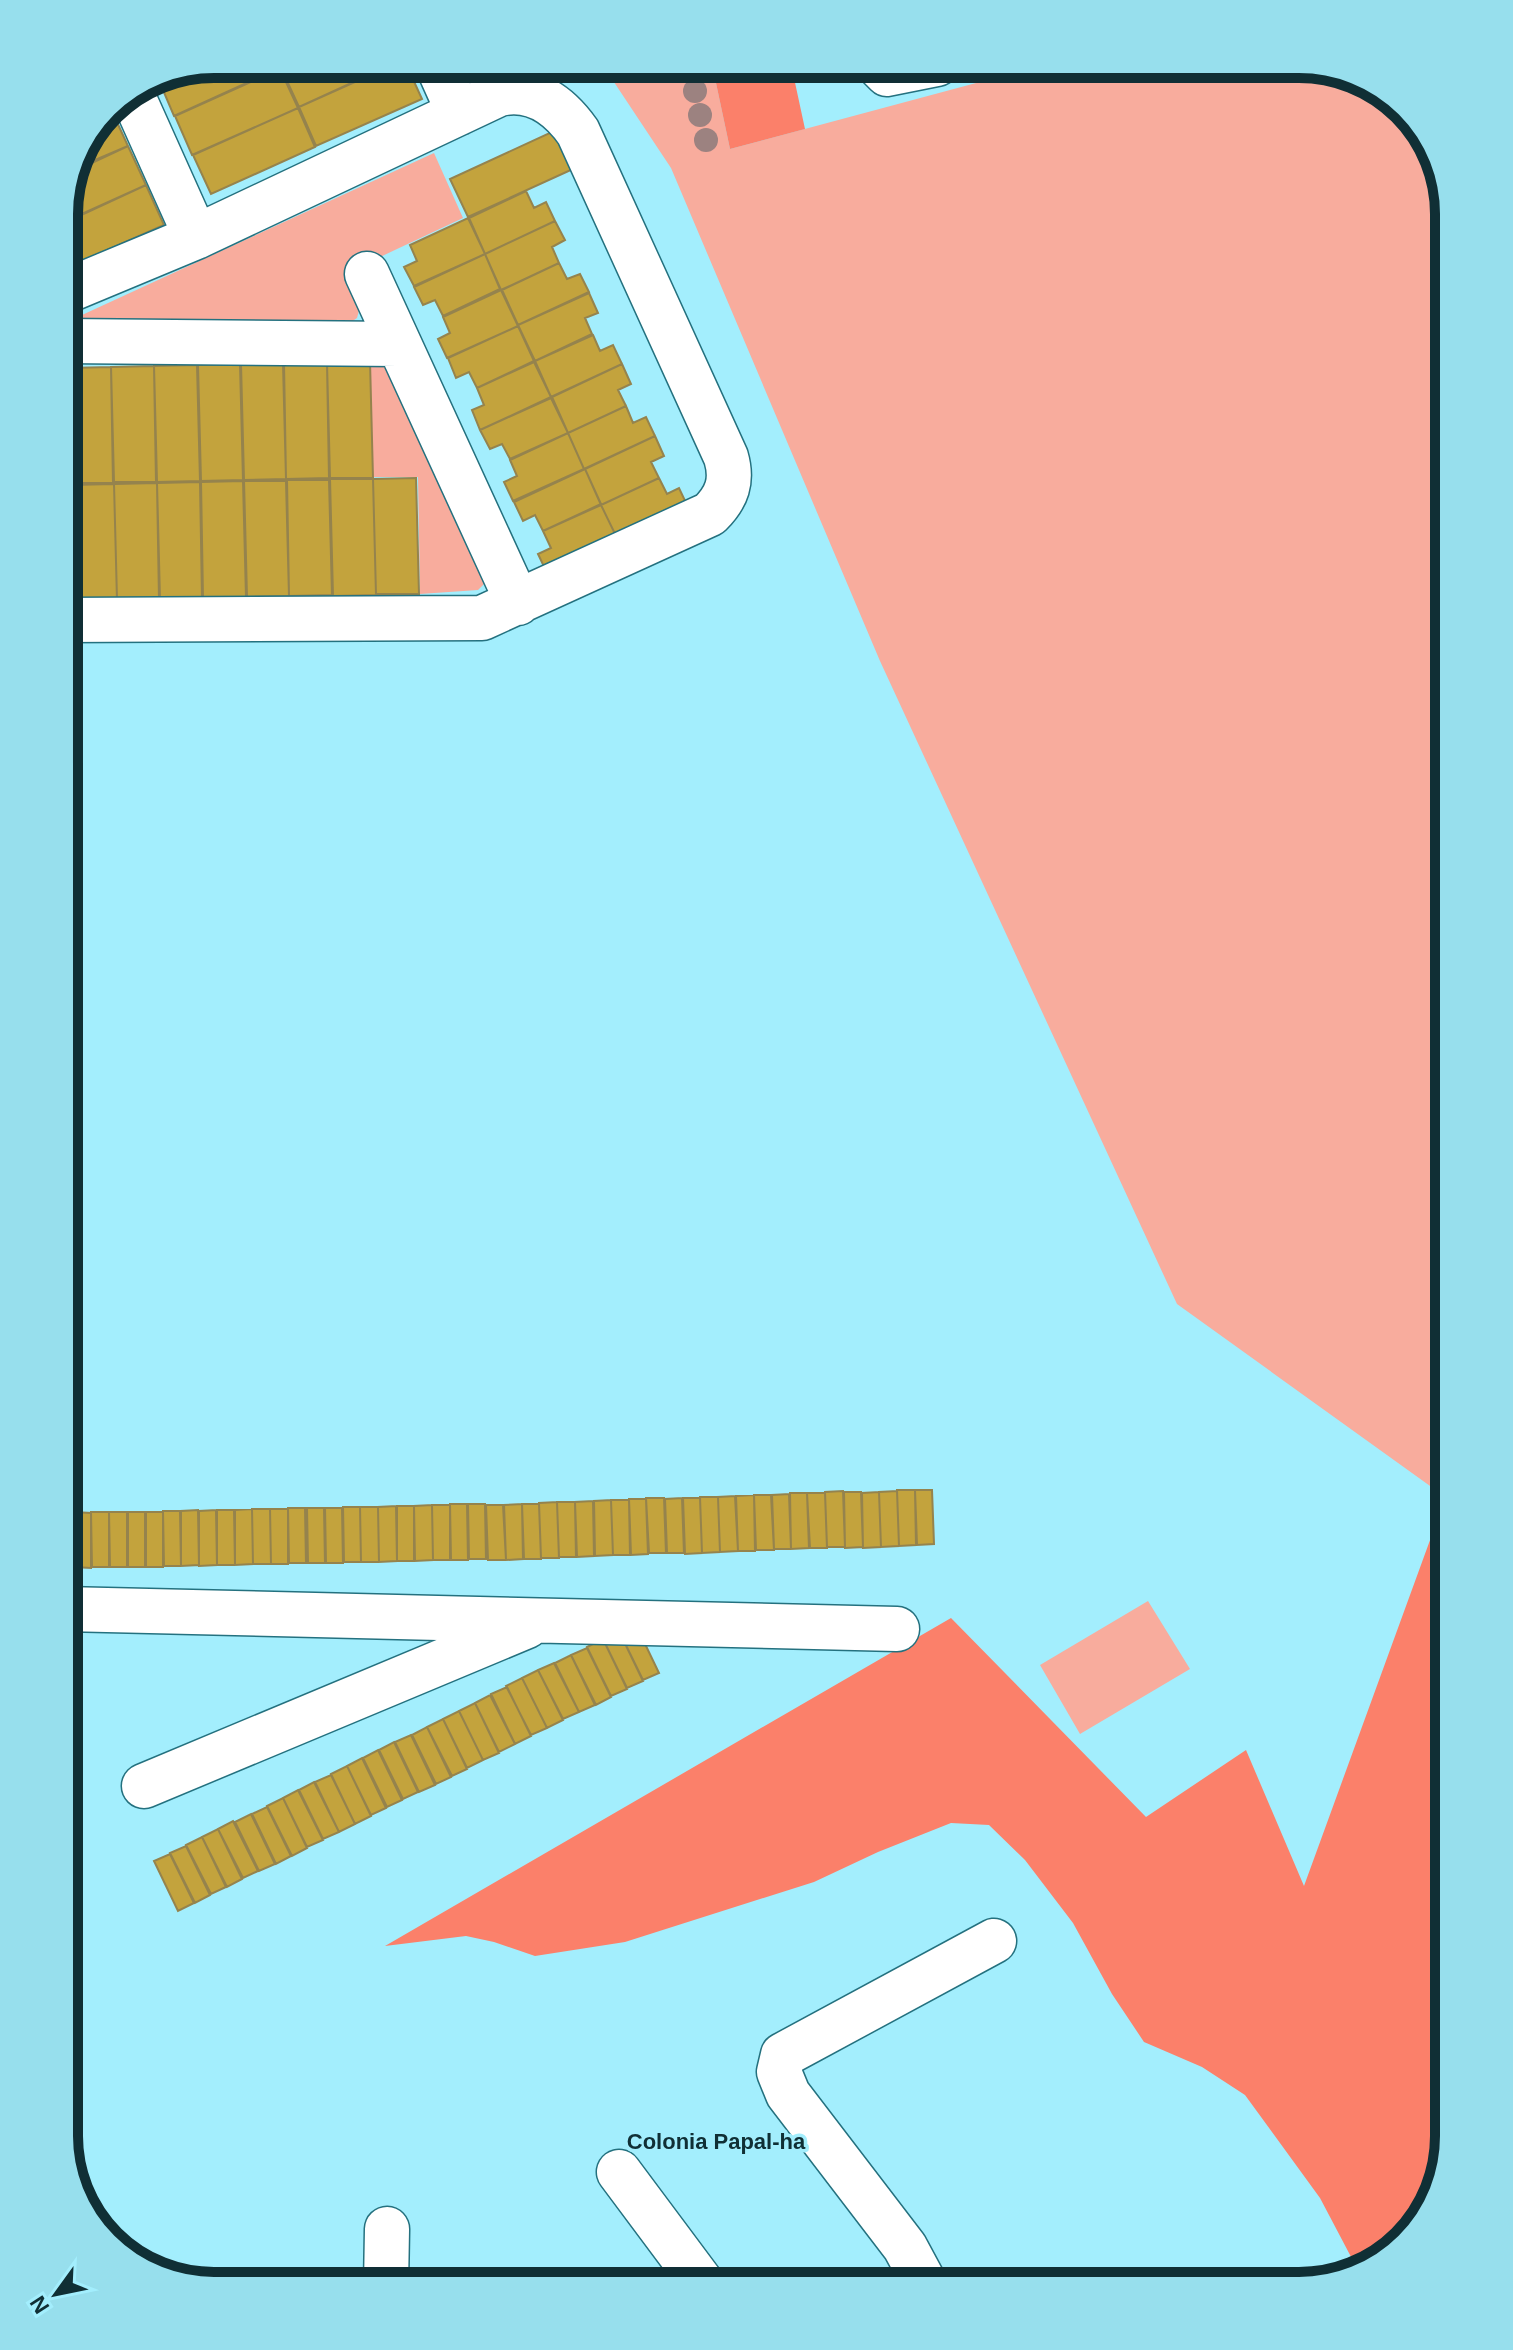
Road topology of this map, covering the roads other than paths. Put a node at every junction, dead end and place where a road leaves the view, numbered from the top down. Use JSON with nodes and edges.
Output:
{"nodes":[{"id":1,"x":443,"y":78,"type":"edge"},
{"id":2,"x":136,"y":103,"type":"edge"},
{"id":3,"x":459,"y":113,"type":"junction"},
{"id":4,"x":196,"y":237,"type":"junction"},
{"id":5,"x":367,"y":274,"type":"dead end"},
{"id":6,"x":78,"y":286,"type":"edge"},
{"id":7,"x":78,"y":341,"type":"edge"},
{"id":8,"x":398,"y":344,"type":"junction"},
{"id":9,"x":518,"y":603,"type":"junction"},
{"id":10,"x":78,"y":620,"type":"edge"},
{"id":11,"x":78,"y":1609,"type":"edge"},
{"id":12,"x":540,"y":1621,"type":"junction"},
{"id":13,"x":897,"y":1629,"type":"dead end"},
{"id":14,"x":144,"y":1786,"type":"dead end"},
{"id":15,"x":994,"y":1941,"type":"dead end"},
{"id":16,"x":619,"y":2172,"type":"dead end"},
{"id":17,"x":387,"y":2229,"type":"dead end"},
{"id":18,"x":386,"y":2272,"type":"edge"},
{"id":19,"x":694,"y":2272,"type":"edge"},
{"id":20,"x":918,"y":2272,"type":"edge"}],
"edges":[{"from":1,"to":3,"type":"street"},
{"from":2,"to":4,"type":"street"},
{"from":3,"to":4,"type":"street"},
{"from":3,"to":9,"type":"street"},
{"from":4,"to":6,"type":"street"},
{"from":5,"to":8,"type":"street"},
{"from":7,"to":8,"type":"street"},
{"from":8,"to":9,"type":"street"},
{"from":9,"to":10,"type":"street"},
{"from":11,"to":12,"type":"street"},
{"from":12,"to":13,"type":"street"},
{"from":12,"to":14,"type":"street"},
{"from":15,"to":20,"type":"street"},
{"from":16,"to":19,"type":"street"},
{"from":17,"to":18,"type":"street"}]}
